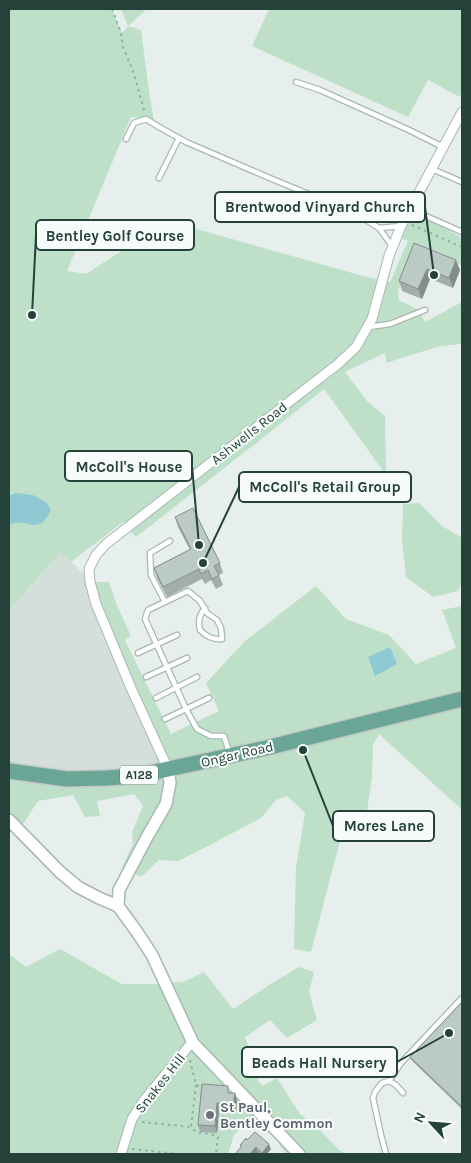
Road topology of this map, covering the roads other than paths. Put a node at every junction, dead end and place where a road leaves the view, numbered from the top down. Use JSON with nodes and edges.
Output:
{"nodes":[{"id":1,"x":296,"y":82,"type":"dead end"},
{"id":2,"x":462,"y":112,"type":"edge"},
{"id":3,"x":179,"y":138,"type":"junction"},
{"id":4,"x":126,"y":139,"type":"dead end"},
{"id":5,"x":443,"y":147,"type":"junction"},
{"id":6,"x":432,"y":169,"type":"junction"},
{"id":7,"x":159,"y":178,"type":"dead end"},
{"id":8,"x":462,"y":182,"type":"edge"},
{"id":9,"x":410,"y":209,"type":"junction"},
{"id":10,"x":402,"y":223,"type":"junction"},
{"id":11,"x":379,"y":228,"type":"junction"},
{"id":12,"x":462,"y":232,"type":"edge"},
{"id":13,"x":392,"y":246,"type":"junction"},
{"id":14,"x":425,"y":310,"type":"dead end"},
{"id":15,"x":368,"y":327,"type":"junction"},
{"id":16,"x":170,"y":541,"type":"dead end"},
{"id":17,"x":165,"y":602,"type":"junction"},
{"id":18,"x":204,"y":608,"type":"junction"},
{"id":19,"x":177,"y":635,"type":"dead end"},
{"id":20,"x":158,"y":644,"type":"junction"},
{"id":21,"x":138,"y":653,"type":"dead end"},
{"id":22,"x":187,"y":658,"type":"dead end"},
{"id":23,"x":168,"y":667,"type":"junction"},
{"id":24,"x":146,"y":677,"type":"dead end"},
{"id":25,"x":197,"y":677,"type":"dead end"},
{"id":26,"x":177,"y":687,"type":"junction"},
{"id":27,"x":156,"y":698,"type":"dead end"},
{"id":28,"x":209,"y":698,"type":"dead end"},
{"id":29,"x":462,"y":698,"type":"edge"},
{"id":30,"x":186,"y":708,"type":"junction"},
{"id":31,"x":166,"y":719,"type":"dead end"},
{"id":32,"x":231,"y":756,"type":"junction"},
{"id":33,"x":168,"y":769,"type":"junction"},
{"id":34,"x":9,"y":771,"type":"edge"},
{"id":35,"x":9,"y":820,"type":"edge"},
{"id":36,"x":119,"y":890,"type":"junction"},
{"id":37,"x":101,"y":899,"type":"junction"},
{"id":38,"x":118,"y":906,"type":"junction"},
{"id":39,"x":462,"y":998,"type":"edge"},
{"id":40,"x":191,"y":1045,"type":"junction"},
{"id":41,"x":389,"y":1081,"type":"junction"},
{"id":42,"x":403,"y":1093,"type":"dead end"},
{"id":43,"x":122,"y":1151,"type":"edge"},
{"id":44,"x":299,"y":1154,"type":"edge"},
{"id":45,"x":386,"y":1154,"type":"edge"}],
"edges":[{"from":1,"to":5,"type":"lane"},
{"from":2,"to":5,"type":"street","name":"Ashwells Road"},
{"from":3,"to":4,"type":"lane"},
{"from":3,"to":7,"type":"lane"},
{"from":3,"to":11,"type":"lane"},
{"from":5,"to":6,"type":"street","name":"Ashwells Road"},
{"from":6,"to":8,"type":"lane"},
{"from":6,"to":9,"type":"street","name":"Ashwells Road"},
{"from":9,"to":10,"type":"street","name":"Ashwells Road"},
{"from":9,"to":12,"type":"lane"},
{"from":10,"to":11,"type":"lane"},
{"from":10,"to":13,"type":"street","name":"Ashwells Road"},
{"from":11,"to":13,"type":"lane"},
{"from":13,"to":15,"type":"street","name":"Ashwells Road"},
{"from":14,"to":15,"type":"lane"},
{"from":15,"to":33,"type":"street","name":"Ashwells Road"},
{"from":16,"to":17,"type":"lane"},
{"from":17,"to":18,"type":"lane"},
{"from":17,"to":20,"type":"lane"},
{"from":18,"to":18,"type":"lane"},
{"from":19,"to":20,"type":"lane"},
{"from":20,"to":21,"type":"lane"},
{"from":20,"to":23,"type":"lane"},
{"from":22,"to":23,"type":"lane"},
{"from":23,"to":24,"type":"lane"},
{"from":23,"to":26,"type":"lane"},
{"from":25,"to":26,"type":"lane"},
{"from":26,"to":27,"type":"lane"},
{"from":26,"to":30,"type":"lane"},
{"from":28,"to":30,"type":"lane"},
{"from":29,"to":32,"type":"main road","name":"Ongar Road","number":"A128"},
{"from":30,"to":31,"type":"lane"},
{"from":30,"to":32,"type":"lane"},
{"from":32,"to":33,"type":"main road","name":"Ongar Road","number":"A128"},
{"from":33,"to":34,"type":"main road","name":"Ongar Road","number":"A128"},
{"from":33,"to":36,"type":"street"},
{"from":35,"to":37,"type":"street"},
{"from":36,"to":37,"type":"street"},
{"from":36,"to":38,"type":"street"},
{"from":37,"to":38,"type":"street"},
{"from":38,"to":40,"type":"street"},
{"from":39,"to":41,"type":"lane"},
{"from":40,"to":43,"type":"street","name":"Snakes Hill"},
{"from":40,"to":44,"type":"street"},
{"from":41,"to":42,"type":"lane"},
{"from":41,"to":45,"type":"lane"}]}
